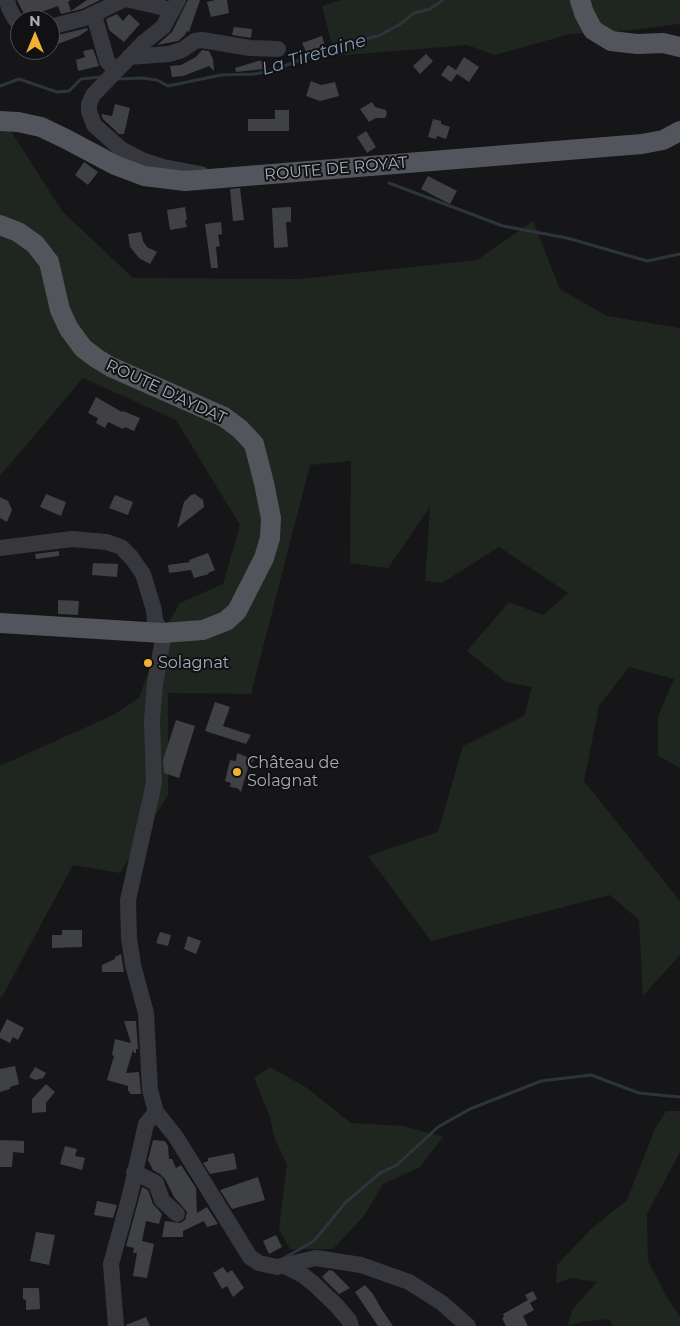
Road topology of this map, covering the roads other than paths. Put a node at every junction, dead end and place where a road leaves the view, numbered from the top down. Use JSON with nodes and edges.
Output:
{"nodes":[{"id":1,"x":123,"y":0,"type":"edge"},
{"id":2,"x":130,"y":0,"type":"edge"},
{"id":3,"x":580,"y":0,"type":"edge"},
{"id":4,"x":174,"y":6,"type":"edge"},
{"id":5,"x":94,"y":14,"type":"junction"},
{"id":6,"x":60,"y":24,"type":"edge"},
{"id":7,"x":680,"y":47,"type":"edge"},
{"id":8,"x":278,"y":49,"type":"dead end"},
{"id":9,"x":129,"y":57,"type":"junction"},
{"id":10,"x":116,"y":71,"type":"junction"},
{"id":11,"x":0,"y":121,"type":"edge"},
{"id":12,"x":680,"y":131,"type":"edge"},
{"id":13,"x":203,"y":181,"type":"junction"},
{"id":14,"x":0,"y":225,"type":"edge"},
{"id":15,"x":0,"y":548,"type":"edge"},
{"id":16,"x":0,"y":623,"type":"edge"},
{"id":17,"x":162,"y":633,"type":"junction"},
{"id":18,"x":156,"y":1112,"type":"junction"},
{"id":19,"x":134,"y":1172,"type":"junction"},
{"id":20,"x":177,"y":1214,"type":"dead end"},
{"id":21,"x":285,"y":1266,"type":"junction"},
{"id":22,"x":116,"y":1326,"type":"edge"},
{"id":23,"x":351,"y":1326,"type":"edge"},
{"id":24,"x":468,"y":1326,"type":"edge"}],
"edges":[{"from":1,"to":5,"type":"street"},
{"from":2,"to":4,"type":"street"},
{"from":3,"to":7,"type":"main road"},
{"from":4,"to":9,"type":"street"},
{"from":5,"to":6,"type":"street"},
{"from":5,"to":10,"type":"street"},
{"from":8,"to":9,"type":"street"},
{"from":9,"to":10,"type":"street"},
{"from":10,"to":13,"type":"street"},
{"from":11,"to":13,"type":"main road","name":"ROUTE DE ROYAT"},
{"from":12,"to":13,"type":"main road","name":"ROUTE DE ROYAT"},
{"from":14,"to":17,"type":"main road","name":"ROUTE D'AYDAT"},
{"from":15,"to":17,"type":"street"},
{"from":16,"to":17,"type":"main road","name":"ROUTE D'AYDAT"},
{"from":17,"to":18,"type":"street"},
{"from":18,"to":19,"type":"street"},
{"from":18,"to":21,"type":"street"},
{"from":19,"to":20,"type":"street"},
{"from":19,"to":22,"type":"street"},
{"from":21,"to":23,"type":"street"},
{"from":21,"to":24,"type":"street"}]}
